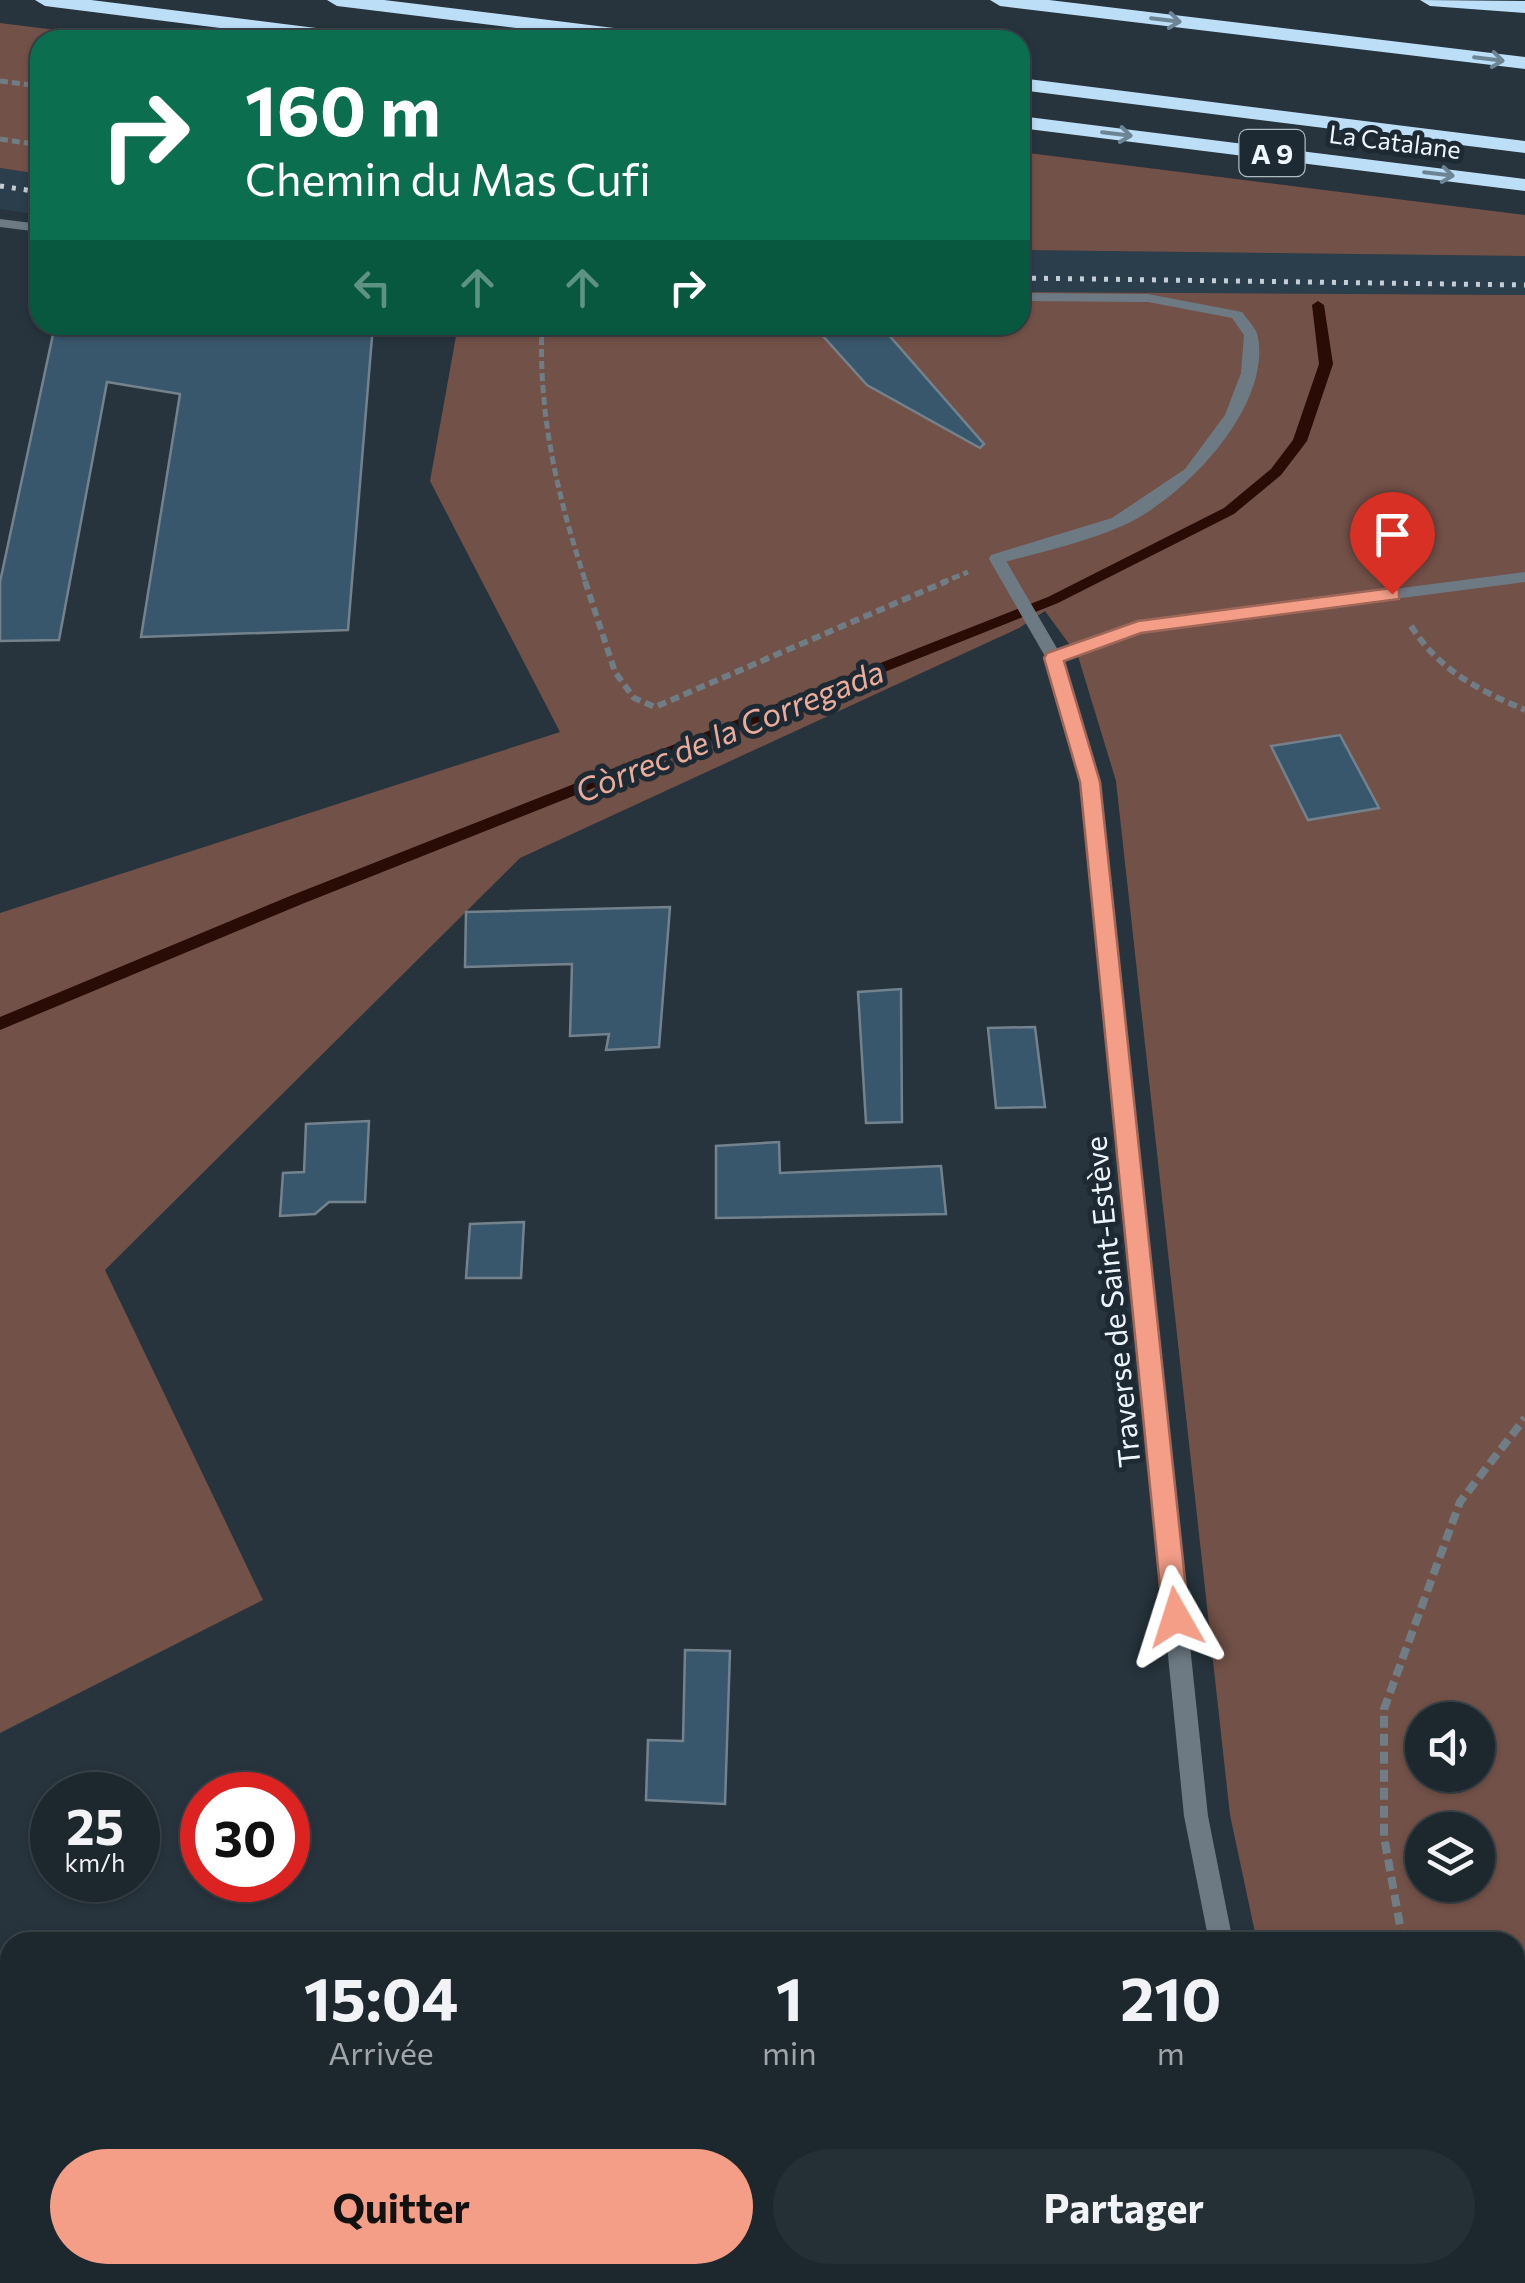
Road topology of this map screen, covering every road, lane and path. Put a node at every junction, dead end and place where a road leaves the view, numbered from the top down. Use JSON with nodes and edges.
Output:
{"nodes":[{"id":1,"x":45,"y":0,"type":"edge"},
{"id":2,"x":337,"y":0,"type":"edge"},
{"id":3,"x":1000,"y":0,"type":"edge"},
{"id":4,"x":1430,"y":0,"type":"edge"},
{"id":5,"x":1525,"y":7,"type":"edge"},
{"id":6,"x":284,"y":30,"type":"edge"},
{"id":7,"x":582,"y":30,"type":"edge"},
{"id":8,"x":1525,"y":64,"type":"edge"},
{"id":9,"x":0,"y":81,"type":"edge"},
{"id":10,"x":30,"y":85,"type":"edge"},
{"id":11,"x":1030,"y":85,"type":"edge"},
{"id":12,"x":1030,"y":123,"type":"edge"},
{"id":13,"x":0,"y":139,"type":"edge"},
{"id":14,"x":30,"y":144,"type":"edge"},
{"id":15,"x":1525,"y":146,"type":"edge"},
{"id":16,"x":1525,"y":185,"type":"edge"},
{"id":17,"x":0,"y":223,"type":"edge"},
{"id":18,"x":30,"y":227,"type":"edge"},
{"id":19,"x":1030,"y":297,"type":"edge"},
{"id":20,"x":541,"y":335,"type":"edge"},
{"id":21,"x":997,"y":560,"type":"junction"},
{"id":22,"x":1525,"y":577,"type":"edge"},
{"id":23,"x":1392,"y":594,"type":"junction"},
{"id":24,"x":1054,"y":658,"type":"junction"},
{"id":25,"x":1525,"y":710,"type":"edge"},
{"id":26,"x":1525,"y":1418,"type":"edge"},
{"id":27,"x":1220,"y":1932,"type":"edge"},
{"id":28,"x":1401,"y":1932,"type":"edge"}],
"edges":[{"from":1,"to":6,"type":"highway"},
{"from":2,"to":7,"type":"highway"},
{"from":3,"to":8,"type":"highway","one_way":true},
{"from":4,"to":5,"type":"highway"},
{"from":9,"to":10,"type":"path"},
{"from":11,"to":15,"type":"highway","name":"La Catalane","number":"A 9"},
{"from":12,"to":16,"type":"highway","name":"La Catalane","number":"A 9","one_way":true},
{"from":13,"to":14,"type":"path"},
{"from":17,"to":18,"type":"street"},
{"from":19,"to":21,"type":"street"},
{"from":20,"to":21,"type":"path"},
{"from":21,"to":24,"type":"street","name":"Traverse de Saint-Estève"},
{"from":22,"to":23,"type":"street"},
{"from":23,"to":24,"type":"street"},
{"from":23,"to":25,"type":"path"},
{"from":24,"to":27,"type":"street","name":"Traverse de Saint-Estève"},
{"from":26,"to":28,"type":"path"}]}
